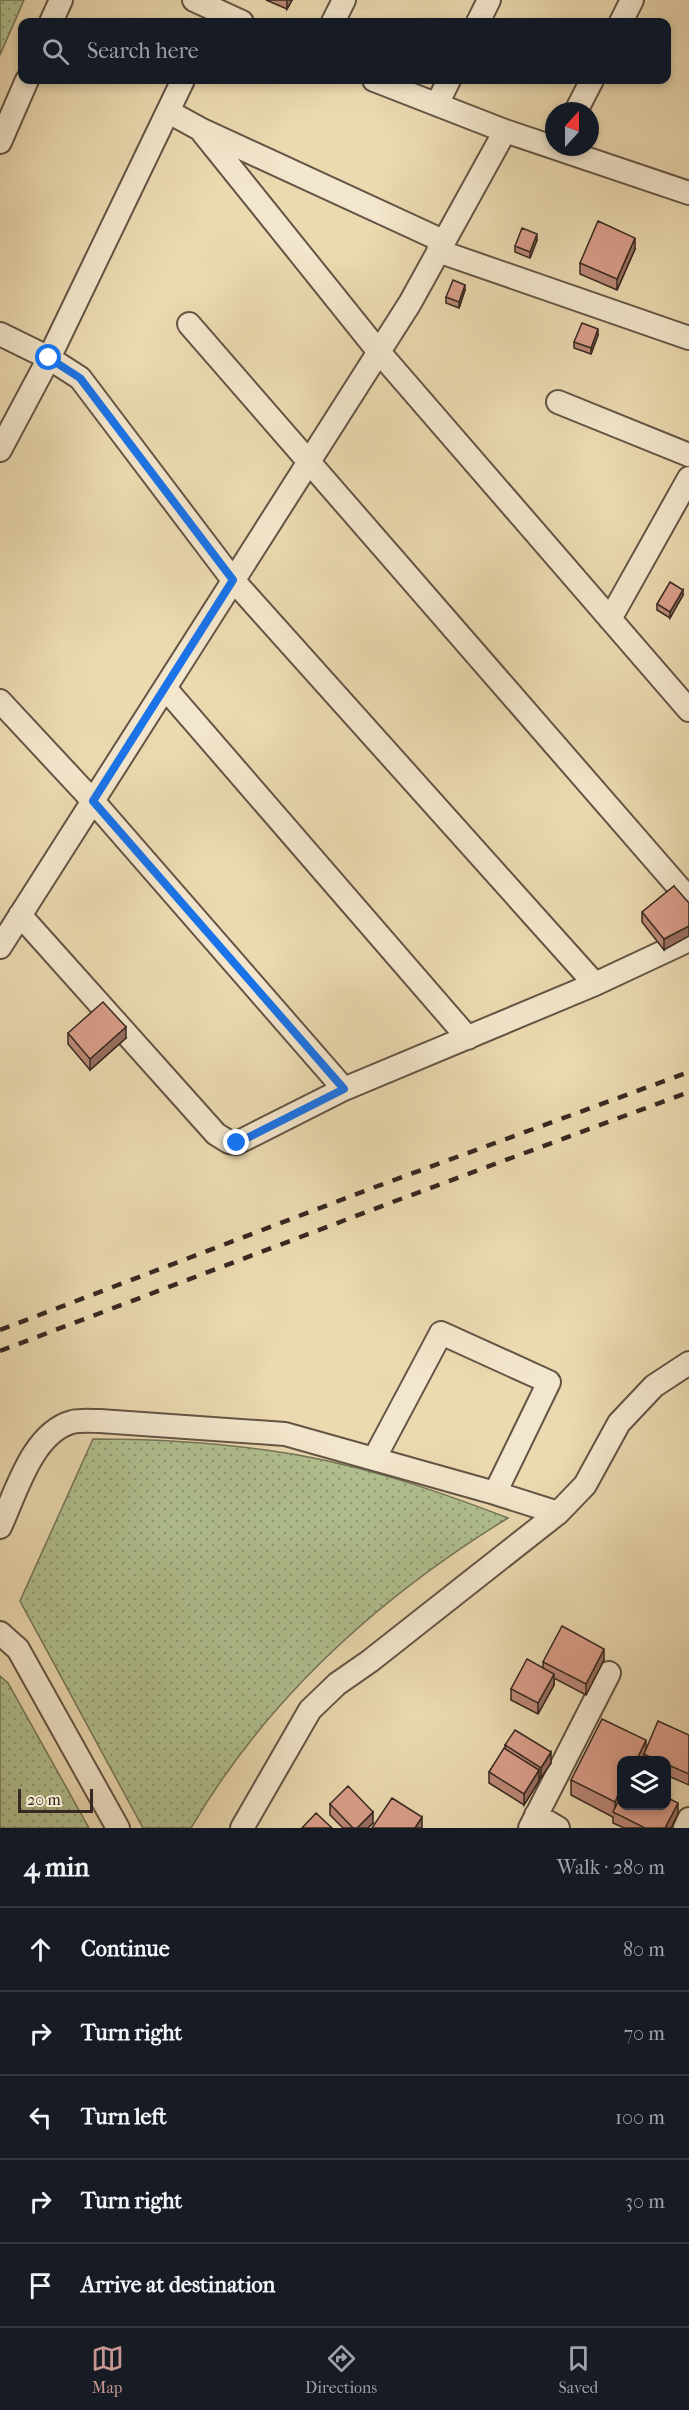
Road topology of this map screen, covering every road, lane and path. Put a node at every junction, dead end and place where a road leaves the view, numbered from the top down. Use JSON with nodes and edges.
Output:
{"nodes":[{"id":1,"x":61,"y":0,"type":"edge"},
{"id":2,"x":344,"y":0,"type":"edge"},
{"id":3,"x":489,"y":0,"type":"edge"},
{"id":4,"x":632,"y":0,"type":"edge"},
{"id":5,"x":209,"y":8,"type":"edge"},
{"id":6,"x":53,"y":18,"type":"edge"},
{"id":7,"x":233,"y":18,"type":"edge"},
{"id":8,"x":335,"y":18,"type":"edge"},
{"id":9,"x":480,"y":18,"type":"edge"},
{"id":10,"x":623,"y":18,"type":"edge"},
{"id":11,"x":25,"y":84,"type":"edge"},
{"id":12,"x":181,"y":84,"type":"edge"},
{"id":13,"x":384,"y":84,"type":"edge"},
{"id":14,"x":447,"y":84,"type":"edge"},
{"id":15,"x":590,"y":84,"type":"edge"},
{"id":16,"x":581,"y":102,"type":"edge"},
{"id":17,"x":437,"y":104,"type":"junction"},
{"id":18,"x":169,"y":112,"type":"junction"},
{"id":19,"x":200,"y":129,"type":"junction"},
{"id":20,"x":505,"y":131,"type":"junction"},
{"id":21,"x":0,"y":142,"type":"edge"},
{"id":22,"x":545,"y":145,"type":"edge"},
{"id":23,"x":582,"y":156,"type":"edge"},
{"id":24,"x":686,"y":186,"type":"edge"},
{"id":25,"x":441,"y":246,"type":"junction"},
{"id":26,"x":189,"y":324,"type":"dead end"},
{"id":27,"x":0,"y":334,"type":"edge"},
{"id":28,"x":689,"y":338,"type":"edge"},
{"id":29,"x":379,"y":352,"type":"junction"},
{"id":30,"x":49,"y":358,"type":"junction"},
{"id":31,"x":558,"y":402,"type":"dead end"},
{"id":32,"x":0,"y":450,"type":"edge"},
{"id":33,"x":689,"y":455,"type":"edge"},
{"id":34,"x":309,"y":461,"type":"junction"},
{"id":35,"x":689,"y":478,"type":"edge"},
{"id":36,"x":233,"y":580,"type":"junction"},
{"id":37,"x":610,"y":619,"type":"junction"},
{"id":38,"x":165,"y":688,"type":"junction"},
{"id":39,"x":0,"y":701,"type":"edge"},
{"id":40,"x":689,"y":710,"type":"edge"},
{"id":41,"x":93,"y":801,"type":"junction"},
{"id":42,"x":689,"y":900,"type":"edge"},
{"id":43,"x":20,"y":915,"type":"junction"},
{"id":44,"x":689,"y":940,"type":"edge"},
{"id":45,"x":0,"y":947,"type":"edge"},
{"id":46,"x":595,"y":984,"type":"junction"},
{"id":47,"x":468,"y":1038,"type":"junction"},
{"id":48,"x":344,"y":1089,"type":"junction"},
{"id":49,"x":689,"y":1363,"type":"edge"},
{"id":50,"x":375,"y":1459,"type":"junction"},
{"id":51,"x":495,"y":1493,"type":"junction"},
{"id":52,"x":558,"y":1513,"type":"junction"},
{"id":53,"x":0,"y":1527,"type":"edge"},
{"id":54,"x":0,"y":1633,"type":"edge"},
{"id":55,"x":609,"y":1673,"type":"dead end"},
{"id":56,"x":689,"y":1819,"type":"edge"},
{"id":57,"x":533,"y":1822,"type":"edge"},
{"id":58,"x":118,"y":1828,"type":"edge"},
{"id":59,"x":242,"y":1828,"type":"edge"},
{"id":60,"x":558,"y":1828,"type":"edge"},
{"id":61,"x":685,"y":1828,"type":"edge"}],
"edges":[{"from":1,"to":6,"type":"street"},
{"from":2,"to":8,"type":"street"},
{"from":3,"to":9,"type":"street"},
{"from":4,"to":10,"type":"street"},
{"from":5,"to":7,"type":"street"},
{"from":11,"to":21,"type":"street"},
{"from":12,"to":18,"type":"street"},
{"from":13,"to":17,"type":"street"},
{"from":14,"to":17,"type":"street"},
{"from":15,"to":16,"type":"street"},
{"from":17,"to":20,"type":"street"},
{"from":18,"to":19,"type":"street"},
{"from":18,"to":30,"type":"street"},
{"from":19,"to":25,"type":"street"},
{"from":19,"to":29,"type":"street"},
{"from":20,"to":22,"type":"street"},
{"from":20,"to":25,"type":"street"},
{"from":23,"to":24,"type":"street"},
{"from":25,"to":28,"type":"street"},
{"from":25,"to":29,"type":"street"},
{"from":26,"to":34,"type":"street"},
{"from":27,"to":30,"type":"street"},
{"from":29,"to":34,"type":"street"},
{"from":29,"to":37,"type":"street"},
{"from":30,"to":32,"type":"street"},
{"from":30,"to":36,"type":"street"},
{"from":31,"to":33,"type":"street"},
{"from":34,"to":36,"type":"street"},
{"from":34,"to":42,"type":"street"},
{"from":35,"to":37,"type":"street"},
{"from":36,"to":38,"type":"street"},
{"from":36,"to":46,"type":"street"},
{"from":37,"to":40,"type":"street"},
{"from":38,"to":41,"type":"street"},
{"from":38,"to":47,"type":"street"},
{"from":39,"to":41,"type":"street"},
{"from":41,"to":43,"type":"street"},
{"from":41,"to":48,"type":"street"},
{"from":43,"to":45,"type":"street"},
{"from":43,"to":48,"type":"street"},
{"from":44,"to":46,"type":"street"},
{"from":46,"to":47,"type":"street"},
{"from":47,"to":48,"type":"street"},
{"from":49,"to":52,"type":"street"},
{"from":50,"to":51,"type":"street"},
{"from":50,"to":51,"type":"street"},
{"from":50,"to":53,"type":"street"},
{"from":51,"to":52,"type":"street"},
{"from":52,"to":59,"type":"street"},
{"from":54,"to":58,"type":"street"},
{"from":55,"to":57,"type":"street"},
{"from":56,"to":61,"type":"street"},
{"from":57,"to":60,"type":"street"}]}
